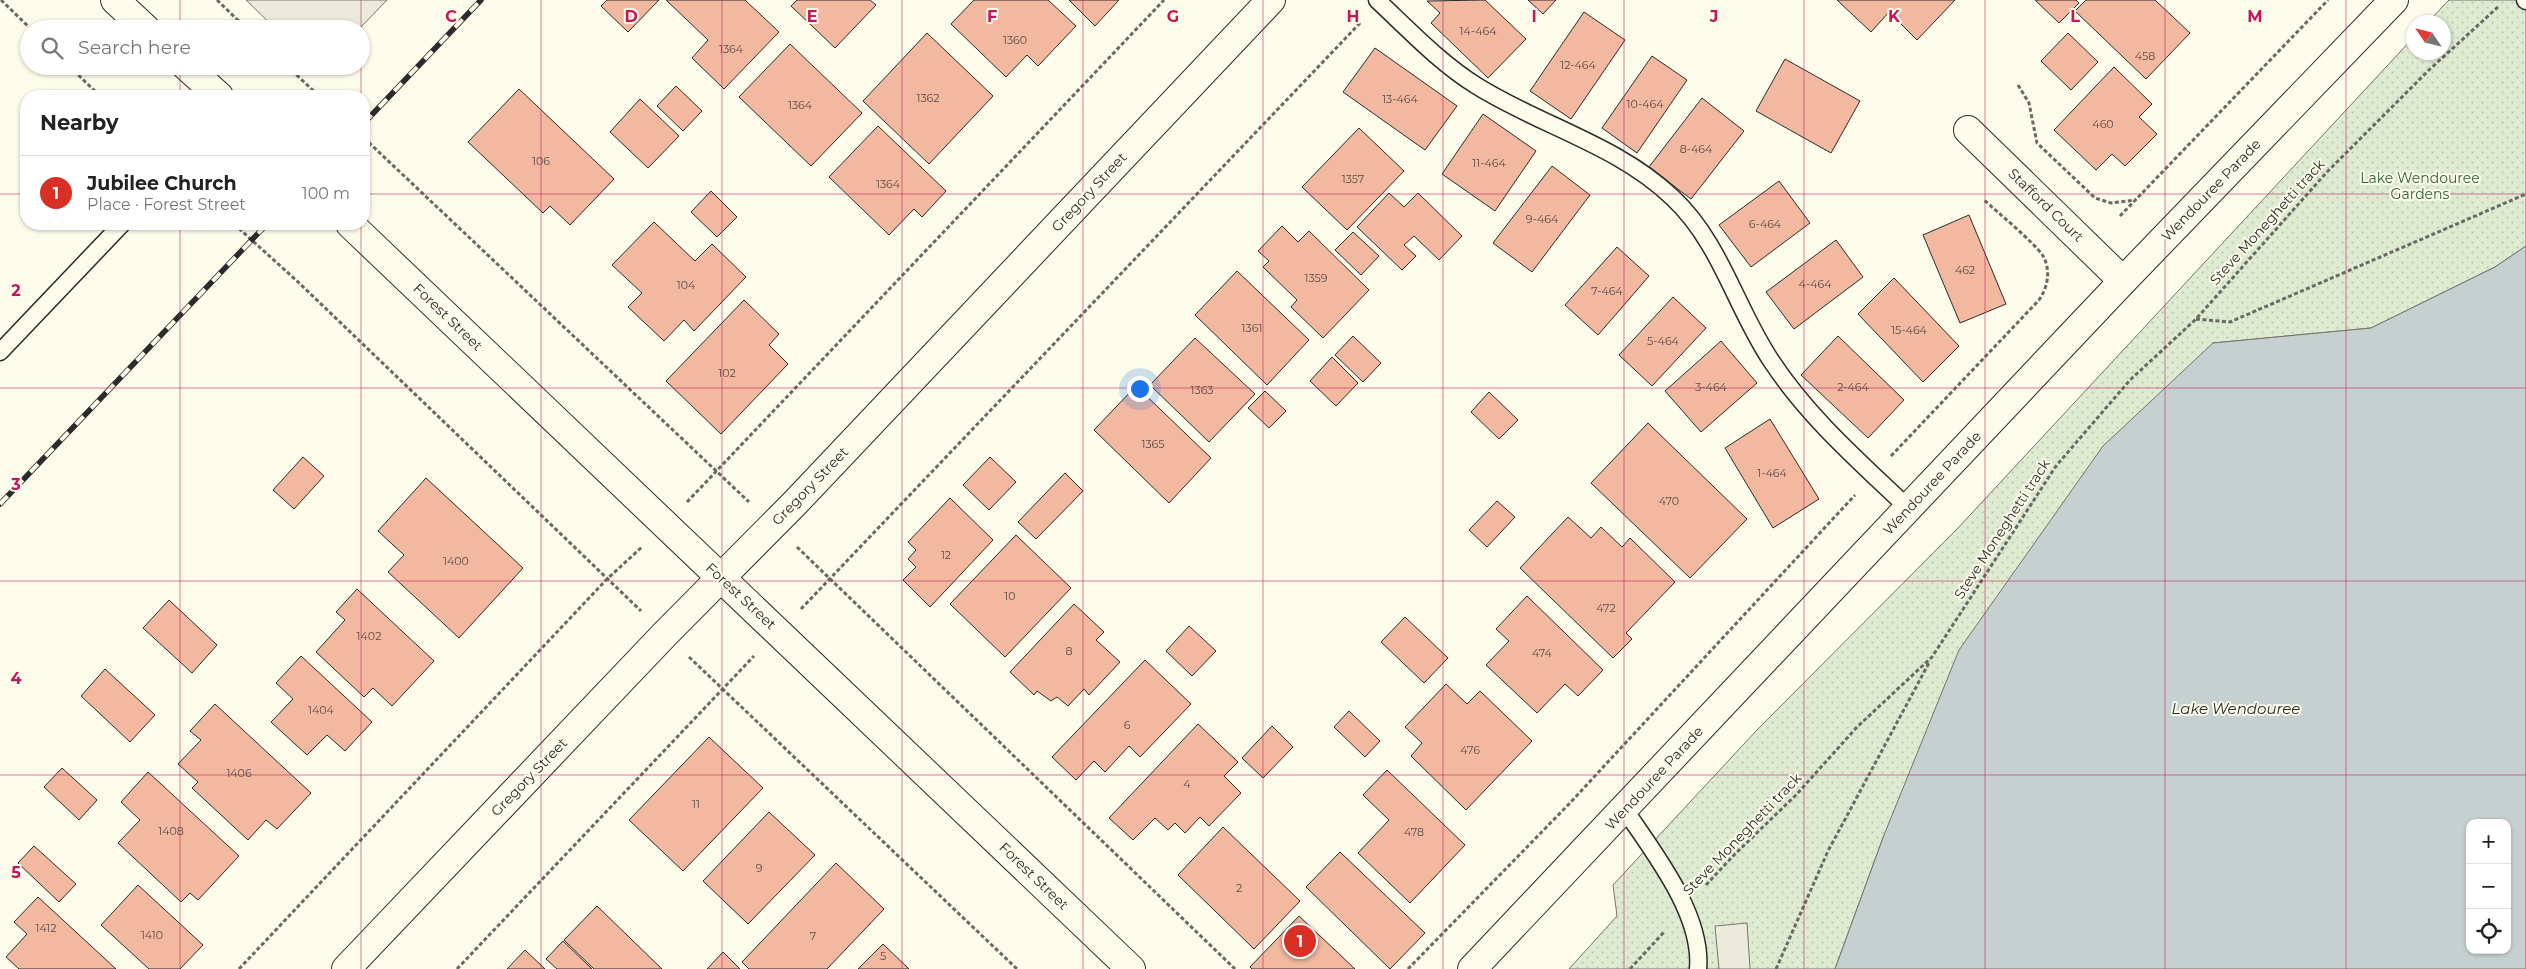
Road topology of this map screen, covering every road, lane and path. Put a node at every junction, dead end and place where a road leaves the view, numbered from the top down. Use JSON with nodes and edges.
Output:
{"nodes":[{"id":1,"x":1,"y":0,"type":"edge"},
{"id":2,"x":115,"y":0,"type":"edge"},
{"id":3,"x":217,"y":0,"type":"edge"},
{"id":4,"x":1164,"y":0,"type":"edge"},
{"id":5,"x":1271,"y":0,"type":"edge"},
{"id":6,"x":2328,"y":0,"type":"edge"},
{"id":7,"x":2394,"y":0,"type":"edge"},
{"id":8,"x":2505,"y":0,"type":"edge"},
{"id":9,"x":1378,"y":1,"type":"edge"},
{"id":10,"x":22,"y":20,"type":"edge"},
{"id":11,"x":136,"y":20,"type":"edge"},
{"id":12,"x":238,"y":20,"type":"edge"},
{"id":13,"x":78,"y":75,"type":"edge"},
{"id":14,"x":196,"y":75,"type":"edge"},
{"id":15,"x":297,"y":75,"type":"edge"},
{"id":16,"x":2018,"y":85,"type":"dead end"},
{"id":17,"x":94,"y":90,"type":"edge"},
{"id":18,"x":212,"y":90,"type":"edge"},
{"id":19,"x":313,"y":90,"type":"edge"},
{"id":20,"x":1968,"y":130,"type":"dead end"},
{"id":21,"x":370,"y":144,"type":"edge"},
{"id":22,"x":2526,"y":194,"type":"edge"},
{"id":23,"x":1983,"y":199,"type":"dead end"},
{"id":24,"x":2136,"y":200,"type":"junction"},
{"id":25,"x":2120,"y":216,"type":"dead end"},
{"id":26,"x":116,"y":230,"type":"edge"},
{"id":27,"x":241,"y":230,"type":"edge"},
{"id":28,"x":356,"y":230,"type":"edge"},
{"id":29,"x":2123,"y":281,"type":"junction"},
{"id":30,"x":2196,"y":319,"type":"junction"},
{"id":31,"x":0,"y":352,"type":"edge"},
{"id":32,"x":716,"y":472,"type":"junction"},
{"id":33,"x":1874,"y":475,"type":"junction"},
{"id":34,"x":1908,"y":508,"type":"junction"},
{"id":35,"x":665,"y":525,"type":"junction"},
{"id":36,"x":773,"y":525,"type":"junction"},
{"id":37,"x":720,"y":577,"type":"junction"},
{"id":38,"x":831,"y":578,"type":"junction"},
{"id":39,"x":607,"y":579,"type":"junction"},
{"id":40,"x":778,"y":632,"type":"junction"},
{"id":41,"x":665,"y":634,"type":"junction"},
{"id":42,"x":1932,"y":657,"type":"junction"},
{"id":43,"x":722,"y":690,"type":"junction"},
{"id":44,"x":1624,"y":810,"type":"junction"},
{"id":45,"x":1685,"y":909,"type":"junction"},
{"id":46,"x":239,"y":969,"type":"edge"},
{"id":47,"x":346,"y":969,"type":"edge"},
{"id":48,"x":457,"y":969,"type":"edge"},
{"id":49,"x":1017,"y":969,"type":"edge"},
{"id":50,"x":1131,"y":969,"type":"edge"},
{"id":51,"x":1235,"y":969,"type":"edge"},
{"id":52,"x":1408,"y":969,"type":"edge"},
{"id":53,"x":1472,"y":969,"type":"edge"},
{"id":54,"x":1630,"y":969,"type":"edge"},
{"id":55,"x":1698,"y":969,"type":"edge"},
{"id":56,"x":1776,"y":969,"type":"edge"}],
"edges":[{"from":1,"to":10,"type":"path"},
{"from":2,"to":11,"type":"street"},
{"from":3,"to":12,"type":"path"},
{"from":4,"to":32,"type":"path"},
{"from":5,"to":36,"type":"street","name":"Gregory Street"},
{"from":6,"to":24,"type":"path"},
{"from":7,"to":29,"type":"street","name":"Wendouree Parade"},
{"from":8,"to":30,"type":"path","name":"Steve Moneghetti track"},
{"from":9,"to":33,"type":"lane"},
{"from":9,"to":38,"type":"path"},
{"from":13,"to":17,"type":"path"},
{"from":14,"to":18,"type":"street"},
{"from":15,"to":19,"type":"path"},
{"from":16,"to":24,"type":"path"},
{"from":20,"to":29,"type":"street","name":"Stafford Court"},
{"from":21,"to":32,"type":"path"},
{"from":22,"to":30,"type":"path"},
{"from":23,"to":33,"type":"path"},
{"from":24,"to":25,"type":"path"},
{"from":26,"to":31,"type":"lane"},
{"from":27,"to":39,"type":"path"},
{"from":28,"to":35,"type":"street","name":"Forest Street"},
{"from":29,"to":34,"type":"street","name":"Wendouree Parade"},
{"from":30,"to":42,"type":"path","name":"Steve Moneghetti track"},
{"from":32,"to":35,"type":"path"},
{"from":32,"to":36,"type":"path"},
{"from":33,"to":34,"type":"lane"},
{"from":33,"to":52,"type":"path"},
{"from":34,"to":44,"type":"street","name":"Wendouree Parade"},
{"from":35,"to":37,"type":"street","name":"Forest Street"},
{"from":35,"to":39,"type":"path"},
{"from":36,"to":37,"type":"street","name":"Gregory Street"},
{"from":36,"to":38,"type":"path"},
{"from":37,"to":40,"type":"street","name":"Forest Street"},
{"from":37,"to":41,"type":"street","name":"Gregory Street"},
{"from":38,"to":40,"type":"path"},
{"from":38,"to":51,"type":"path"},
{"from":39,"to":41,"type":"path"},
{"from":39,"to":46,"type":"path"},
{"from":40,"to":43,"type":"path"},
{"from":40,"to":50,"type":"street","name":"Forest Street"},
{"from":41,"to":43,"type":"path"},
{"from":41,"to":47,"type":"street","name":"Gregory Street"},
{"from":42,"to":45,"type":"path","name":"Steve Moneghetti track"},
{"from":42,"to":56,"type":"path"},
{"from":43,"to":48,"type":"path"},
{"from":43,"to":49,"type":"path"},
{"from":44,"to":45,"type":"lane"},
{"from":44,"to":53,"type":"street","name":"Wendouree Parade"},
{"from":45,"to":54,"type":"path","name":"Steve Moneghetti track"},
{"from":45,"to":55,"type":"lane"}]}
